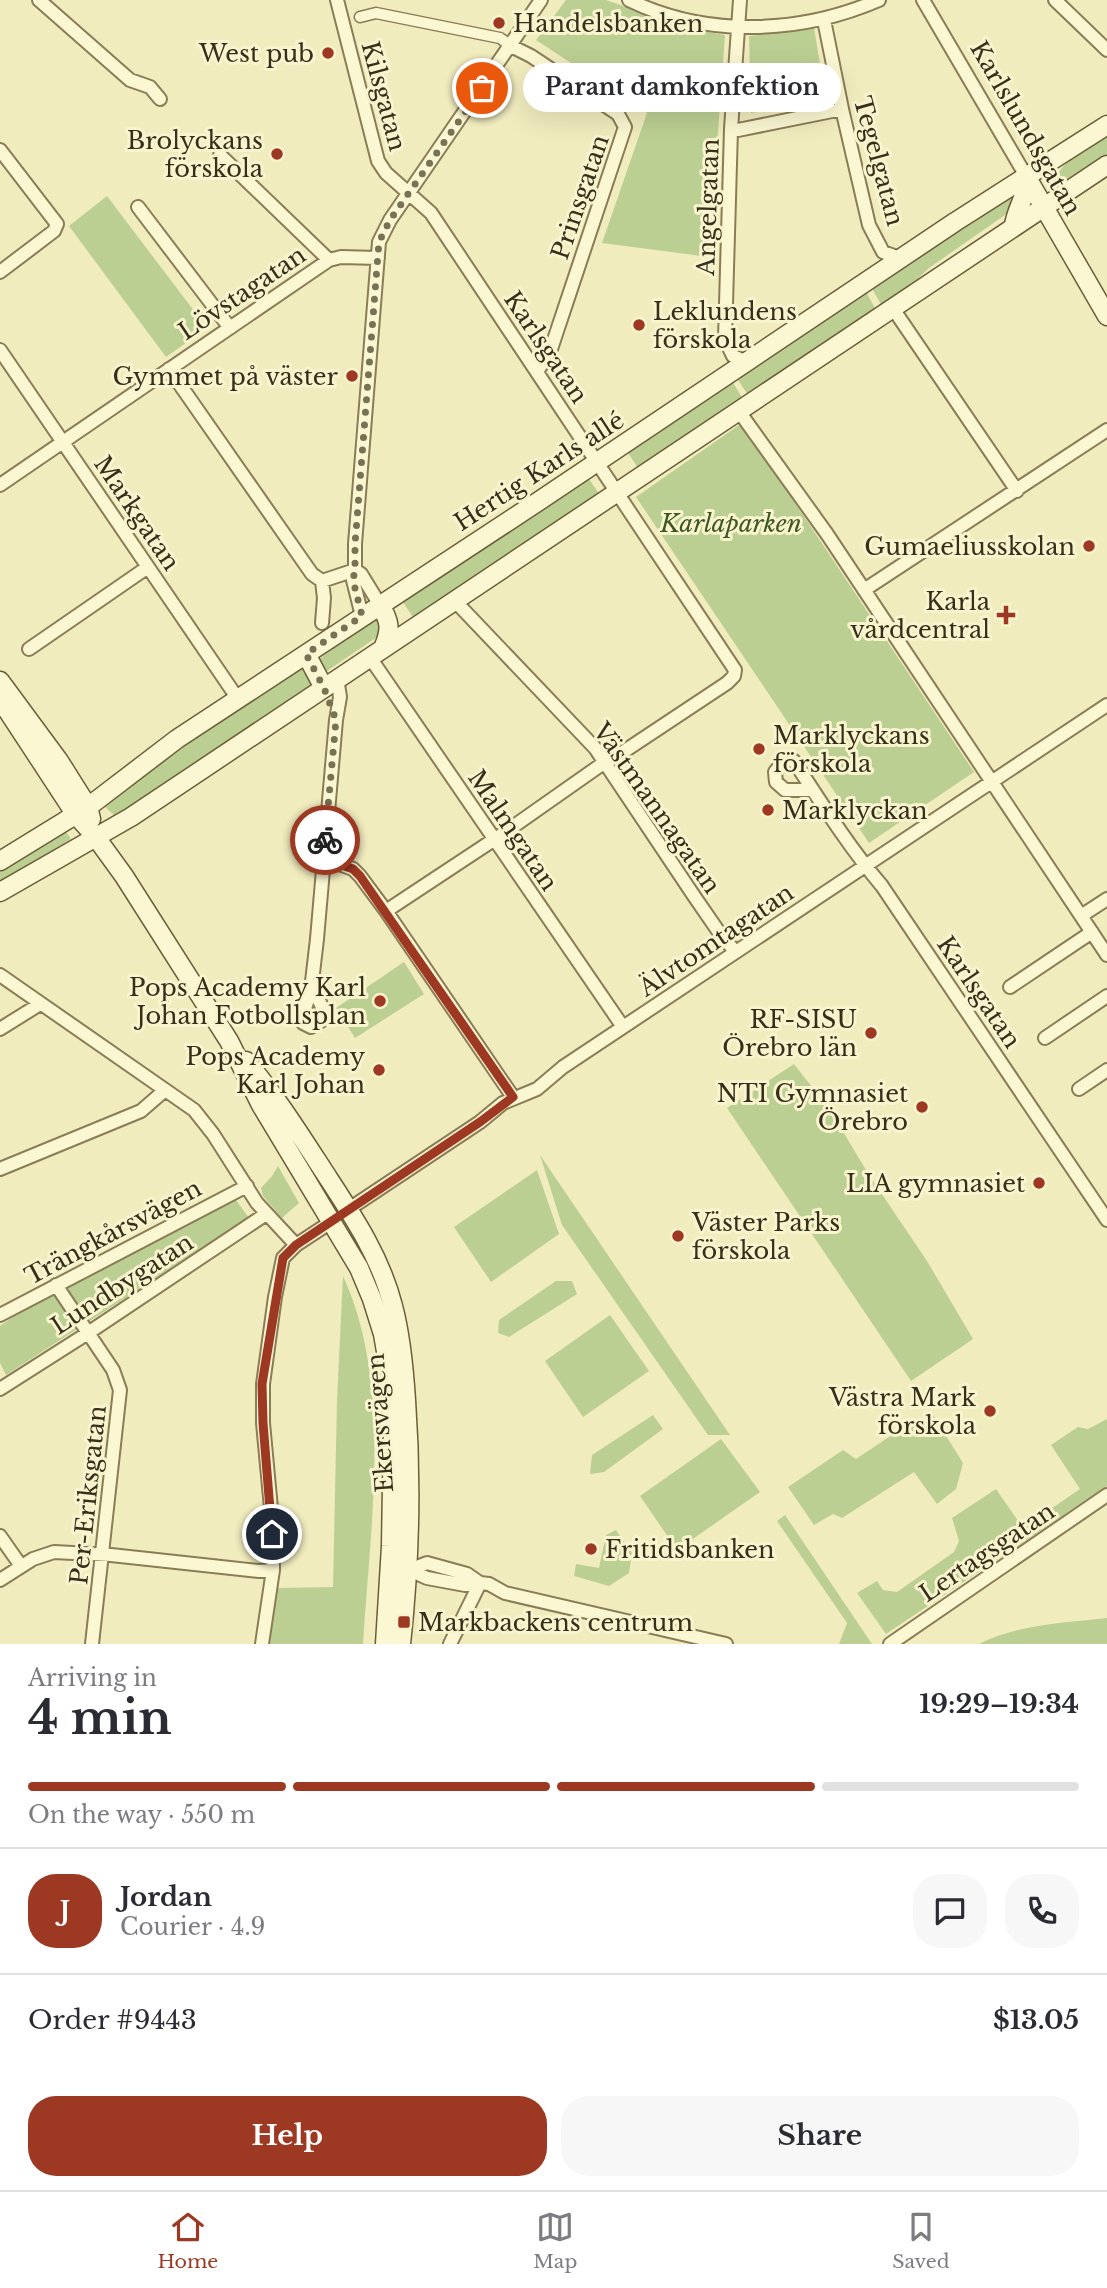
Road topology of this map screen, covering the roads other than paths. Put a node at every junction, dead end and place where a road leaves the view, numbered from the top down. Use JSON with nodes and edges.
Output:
{"nodes":[{"id":1,"x":39,"y":0,"type":"edge"},
{"id":2,"x":337,"y":0,"type":"edge"},
{"id":3,"x":541,"y":0,"type":"edge"},
{"id":4,"x":629,"y":0,"type":"edge"},
{"id":5,"x":740,"y":0,"type":"edge"},
{"id":6,"x":879,"y":0,"type":"edge"},
{"id":7,"x":923,"y":0,"type":"edge"},
{"id":8,"x":1055,"y":0,"type":"edge"},
{"id":9,"x":360,"y":17,"type":"dead end"},
{"id":10,"x":824,"y":20,"type":"junction"},
{"id":11,"x":739,"y":27,"type":"junction"},
{"id":12,"x":511,"y":46,"type":"junction"},
{"id":13,"x":1107,"y":50,"type":"edge"},
{"id":14,"x":160,"y":99,"type":"dead end"},
{"id":15,"x":842,"y":109,"type":"junction"},
{"id":16,"x":1107,"y":125,"type":"edge"},
{"id":17,"x":732,"y":129,"type":"junction"},
{"id":18,"x":0,"y":150,"type":"edge"},
{"id":19,"x":220,"y":155,"type":"dead end"},
{"id":20,"x":1046,"y":162,"type":"junction"},
{"id":21,"x":1107,"y":165,"type":"edge"},
{"id":22,"x":1026,"y":176,"type":"junction"},
{"id":23,"x":409,"y":192,"type":"junction"},
{"id":24,"x":1043,"y":206,"type":"junction"},
{"id":25,"x":138,"y":207,"type":"dead end"},
{"id":26,"x":1014,"y":225,"type":"junction"},
{"id":27,"x":378,"y":258,"type":"junction"},
{"id":28,"x":902,"y":259,"type":"junction"},
{"id":29,"x":328,"y":260,"type":"junction"},
{"id":30,"x":0,"y":272,"type":"edge"},
{"id":31,"x":892,"y":307,"type":"junction"},
{"id":32,"x":1107,"y":316,"type":"edge"},
{"id":33,"x":230,"y":328,"type":"junction"},
{"id":34,"x":0,"y":350,"type":"edge"},
{"id":35,"x":747,"y":362,"type":"junction"},
{"id":36,"x":169,"y":369,"type":"junction"},
{"id":37,"x":537,"y":372,"type":"junction"},
{"id":38,"x":738,"y":410,"type":"junction"},
{"id":39,"x":1107,"y":430,"type":"edge"},
{"id":40,"x":63,"y":442,"type":"junction"},
{"id":41,"x":597,"y":462,"type":"junction"},
{"id":42,"x":0,"y":485,"type":"edge"},
{"id":43,"x":617,"y":491,"type":"junction"},
{"id":44,"x":1017,"y":491,"type":"junction"},
{"id":45,"x":148,"y":567,"type":"junction"},
{"id":46,"x":355,"y":570,"type":"junction"},
{"id":47,"x":323,"y":581,"type":"junction"},
{"id":48,"x":864,"y":590,"type":"junction"},
{"id":49,"x":454,"y":600,"type":"junction"},
{"id":50,"x":380,"y":605,"type":"junction"},
{"id":51,"x":362,"y":616,"type":"junction"},
{"id":52,"x":322,"y":623,"type":"dead end"},
{"id":53,"x":29,"y":649,"type":"dead end"},
{"id":54,"x":377,"y":651,"type":"junction"},
{"id":55,"x":306,"y":654,"type":"junction"},
{"id":56,"x":0,"y":681,"type":"edge"},
{"id":57,"x":330,"y":683,"type":"junction"},
{"id":58,"x":0,"y":699,"type":"edge"},
{"id":59,"x":238,"y":699,"type":"junction"},
{"id":60,"x":1107,"y":705,"type":"edge"},
{"id":61,"x":605,"y":762,"type":"junction"},
{"id":62,"x":992,"y":782,"type":"junction"},
{"id":63,"x":813,"y":790,"type":"dead end"},
{"id":64,"x":82,"y":811,"type":"junction"},
{"id":65,"x":95,"y":836,"type":"junction"},
{"id":66,"x":494,"y":840,"type":"junction"},
{"id":67,"x":323,"y":858,"type":"junction"},
{"id":68,"x":0,"y":861,"type":"edge"},
{"id":69,"x":865,"y":866,"type":"junction"},
{"id":70,"x":0,"y":892,"type":"edge"},
{"id":71,"x":1107,"y":899,"type":"edge"},
{"id":72,"x":386,"y":911,"type":"junction"},
{"id":73,"x":1081,"y":916,"type":"junction"},
{"id":74,"x":1092,"y":932,"type":"junction"},
{"id":75,"x":736,"y":952,"type":"junction"},
{"id":76,"x":1107,"y":955,"type":"edge"},
{"id":77,"x":0,"y":975,"type":"edge"},
{"id":78,"x":1010,"y":987,"type":"dead end"},
{"id":79,"x":311,"y":990,"type":"dead end"},
{"id":80,"x":1107,"y":996,"type":"edge"},
{"id":81,"x":40,"y":1003,"type":"junction"},
{"id":82,"x":623,"y":1027,"type":"junction"},
{"id":83,"x":0,"y":1029,"type":"edge"},
{"id":84,"x":1045,"y":1038,"type":"dead end"},
{"id":85,"x":229,"y":1041,"type":"junction"},
{"id":86,"x":1107,"y":1070,"type":"edge"},
{"id":87,"x":1079,"y":1088,"type":"dead end"},
{"id":88,"x":164,"y":1091,"type":"junction"},
{"id":89,"x":513,"y":1097,"type":"junction"},
{"id":90,"x":0,"y":1169,"type":"edge"},
{"id":91,"x":247,"y":1186,"type":"junction"},
{"id":92,"x":349,"y":1209,"type":"junction"},
{"id":93,"x":266,"y":1214,"type":"junction"},
{"id":94,"x":1107,"y":1220,"type":"edge"},
{"id":95,"x":331,"y":1222,"type":"junction"},
{"id":96,"x":296,"y":1245,"type":"junction"},
{"id":97,"x":56,"y":1285,"type":"junction"},
{"id":98,"x":0,"y":1315,"type":"edge"},
{"id":99,"x":88,"y":1333,"type":"junction"},
{"id":100,"x":2,"y":1382,"type":"edge"},
{"id":101,"x":1107,"y":1495,"type":"edge"},
{"id":102,"x":0,"y":1536,"type":"edge"},
{"id":103,"x":102,"y":1555,"type":"junction"},
{"id":104,"x":21,"y":1566,"type":"junction"},
{"id":105,"x":390,"y":1568,"type":"junction"},
{"id":106,"x":273,"y":1570,"type":"junction"},
{"id":107,"x":409,"y":1570,"type":"junction"},
{"id":108,"x":0,"y":1580,"type":"edge"},
{"id":109,"x":480,"y":1583,"type":"junction"},
{"id":110,"x":92,"y":1644,"type":"edge"},
{"id":111,"x":262,"y":1644,"type":"edge"},
{"id":112,"x":385,"y":1644,"type":"edge"},
{"id":113,"x":401,"y":1644,"type":"edge"},
{"id":114,"x":450,"y":1644,"type":"edge"},
{"id":115,"x":726,"y":1644,"type":"edge"},
{"id":116,"x":890,"y":1644,"type":"edge"}],
"edges":[{"from":1,"to":14,"type":"street"},
{"from":2,"to":23,"type":"street","name":"Kilsgatan"},
{"from":3,"to":12,"type":"street"},
{"from":4,"to":11,"type":"street"},
{"from":5,"to":11,"type":"street","name":"Angelgatan"},
{"from":6,"to":10,"type":"street"},
{"from":7,"to":22,"type":"street","name":"Karlslundsgatan"},
{"from":8,"to":13,"type":"street"},
{"from":9,"to":12,"type":"street"},
{"from":10,"to":11,"type":"street"},
{"from":10,"to":15,"type":"street","name":"Tegelgatan"},
{"from":11,"to":17,"type":"street","name":"Angelgatan"},
{"from":12,"to":23,"type":"street"},
{"from":12,"to":37,"type":"street","name":"Prinsgatan"},
{"from":15,"to":17,"type":"street"},
{"from":15,"to":28,"type":"street","name":"Tegelgatan"},
{"from":16,"to":20,"type":"main road","name":"Hertig Karls allé"},
{"from":17,"to":35,"type":"street","name":"Angelgatan"},
{"from":18,"to":30,"type":"street"},
{"from":19,"to":29,"type":"street"},
{"from":20,"to":22,"type":"main road","name":"Hertig Karls allé"},
{"from":20,"to":24,"type":"main road"},
{"from":21,"to":24,"type":"main road"},
{"from":22,"to":24,"type":"main road","name":"Karlslundsgatan"},
{"from":22,"to":26,"type":"main road"},
{"from":22,"to":28,"type":"main road","name":"Hertig Karls allé"},
{"from":23,"to":27,"type":"street"},
{"from":23,"to":37,"type":"street","name":"Karlsgatan"},
{"from":24,"to":26,"type":"main road"},
{"from":24,"to":32,"type":"main road","name":"Karlslundsgatan"},
{"from":25,"to":33,"type":"street"},
{"from":26,"to":31,"type":"main road"},
{"from":27,"to":29,"type":"street","name":"Lövstagatan"},
{"from":27,"to":46,"type":"street"},
{"from":28,"to":35,"type":"main road","name":"Hertig Karls allé"},
{"from":29,"to":33,"type":"street","name":"Lövstagatan"},
{"from":31,"to":38,"type":"main road"},
{"from":31,"to":44,"type":"street"},
{"from":33,"to":36,"type":"street","name":"Lövstagatan"},
{"from":34,"to":40,"type":"street","name":"Markgatan"},
{"from":35,"to":41,"type":"main road","name":"Hertig Karls allé"},
{"from":36,"to":40,"type":"street","name":"Lövstagatan"},
{"from":36,"to":47,"type":"street"},
{"from":37,"to":41,"type":"street","name":"Karlsgatan"},
{"from":38,"to":43,"type":"main road"},
{"from":38,"to":48,"type":"street"},
{"from":39,"to":44,"type":"street"},
{"from":40,"to":42,"type":"street","name":"Lövstagatan"},
{"from":40,"to":45,"type":"street","name":"Markgatan"},
{"from":41,"to":43,"type":"street","name":"Karlsgatan"},
{"from":41,"to":50,"type":"main road","name":"Hertig Karls allé"},
{"from":43,"to":49,"type":"main road"},
{"from":43,"to":61,"type":"street","name":"Karlsgatan"},
{"from":44,"to":48,"type":"street"},
{"from":45,"to":53,"type":"street"},
{"from":45,"to":59,"type":"street","name":"Markgatan"},
{"from":46,"to":47,"type":"street"},
{"from":46,"to":50,"type":"street"},
{"from":46,"to":51,"type":"street"},
{"from":47,"to":52,"type":"street"},
{"from":48,"to":62,"type":"street"},
{"from":49,"to":54,"type":"main road"},
{"from":49,"to":61,"type":"street","name":"Västmannagatan"},
{"from":50,"to":51,"type":"main road","name":"Hertig Karls allé"},
{"from":50,"to":54,"type":"main road"},
{"from":51,"to":55,"type":"main road","name":"Hertig Karls allé"},
{"from":54,"to":57,"type":"main road"},
{"from":54,"to":66,"type":"street","name":"Malmgatan"},
{"from":55,"to":57,"type":"main road"},
{"from":55,"to":59,"type":"main road","name":"Hertig Karls allé"},
{"from":56,"to":64,"type":"main road"},
{"from":57,"to":65,"type":"main road"},
{"from":57,"to":67,"type":"street"},
{"from":58,"to":64,"type":"main road"},
{"from":59,"to":64,"type":"main road","name":"Hertig Karls allé"},
{"from":60,"to":62,"type":"street","name":"Älvtomtagatan"},
{"from":61,"to":66,"type":"street"},
{"from":61,"to":75,"type":"street","name":"Västmannagatan"},
{"from":62,"to":69,"type":"street","name":"Älvtomtagatan"},
{"from":62,"to":73,"type":"street"},
{"from":63,"to":69,"type":"street","name":"Karlsgatan"},
{"from":64,"to":65,"type":"main road"},
{"from":64,"to":68,"type":"main road","name":"Hertig Karls allé"},
{"from":65,"to":70,"type":"main road"},
{"from":65,"to":85,"type":"main road"},
{"from":66,"to":72,"type":"street"},
{"from":66,"to":82,"type":"street","name":"Malmgatan"},
{"from":67,"to":72,"type":"street"},
{"from":67,"to":79,"type":"street"},
{"from":69,"to":75,"type":"street","name":"Älvtomtagatan"},
{"from":69,"to":94,"type":"street","name":"Karlsgatan"},
{"from":71,"to":73,"type":"street"},
{"from":72,"to":89,"type":"street"},
{"from":73,"to":74,"type":"street"},
{"from":74,"to":76,"type":"street"},
{"from":74,"to":78,"type":"street"},
{"from":75,"to":82,"type":"street","name":"Älvtomtagatan"},
{"from":77,"to":81,"type":"street"},
{"from":80,"to":84,"type":"street"},
{"from":81,"to":83,"type":"street"},
{"from":81,"to":88,"type":"street"},
{"from":82,"to":89,"type":"street","name":"Älvtomtagatan"},
{"from":85,"to":92,"type":"main road","name":"Ekersvägen"},
{"from":85,"to":95,"type":"main road","name":"Ekersvägen"},
{"from":86,"to":87,"type":"street"},
{"from":88,"to":90,"type":"street"},
{"from":88,"to":91,"type":"street"},
{"from":89,"to":92,"type":"street","name":"Älvtomtagatan"},
{"from":91,"to":93,"type":"street"},
{"from":91,"to":97,"type":"street","name":"Trängkårsvägen"},
{"from":92,"to":95,"type":"main road"},
{"from":92,"to":107,"type":"main road","name":"Ekersvägen"},
{"from":93,"to":96,"type":"street"},
{"from":93,"to":99,"type":"street","name":"Lundbygatan"},
{"from":95,"to":96,"type":"street"},
{"from":95,"to":105,"type":"main road","name":"Ekersvägen"},
{"from":96,"to":106,"type":"street"},
{"from":97,"to":98,"type":"street","name":"Trängkårsvägen"},
{"from":97,"to":99,"type":"street","name":"Per-Eriksgatan"},
{"from":99,"to":100,"type":"street","name":"Lundbygatan"},
{"from":99,"to":103,"type":"street","name":"Per-Eriksgatan"},
{"from":101,"to":116,"type":"street","name":"Lertagsgatan"},
{"from":102,"to":104,"type":"street"},
{"from":103,"to":104,"type":"street"},
{"from":103,"to":106,"type":"street"},
{"from":103,"to":110,"type":"street","name":"Per-Eriksgatan"},
{"from":104,"to":108,"type":"street"},
{"from":105,"to":107,"type":"main road"},
{"from":105,"to":112,"type":"main road","name":"Ekersvägen"},
{"from":106,"to":111,"type":"street"},
{"from":107,"to":109,"type":"street"},
{"from":107,"to":113,"type":"main road","name":"Ekersvägen"},
{"from":109,"to":114,"type":"street"},
{"from":109,"to":115,"type":"street"}]}
